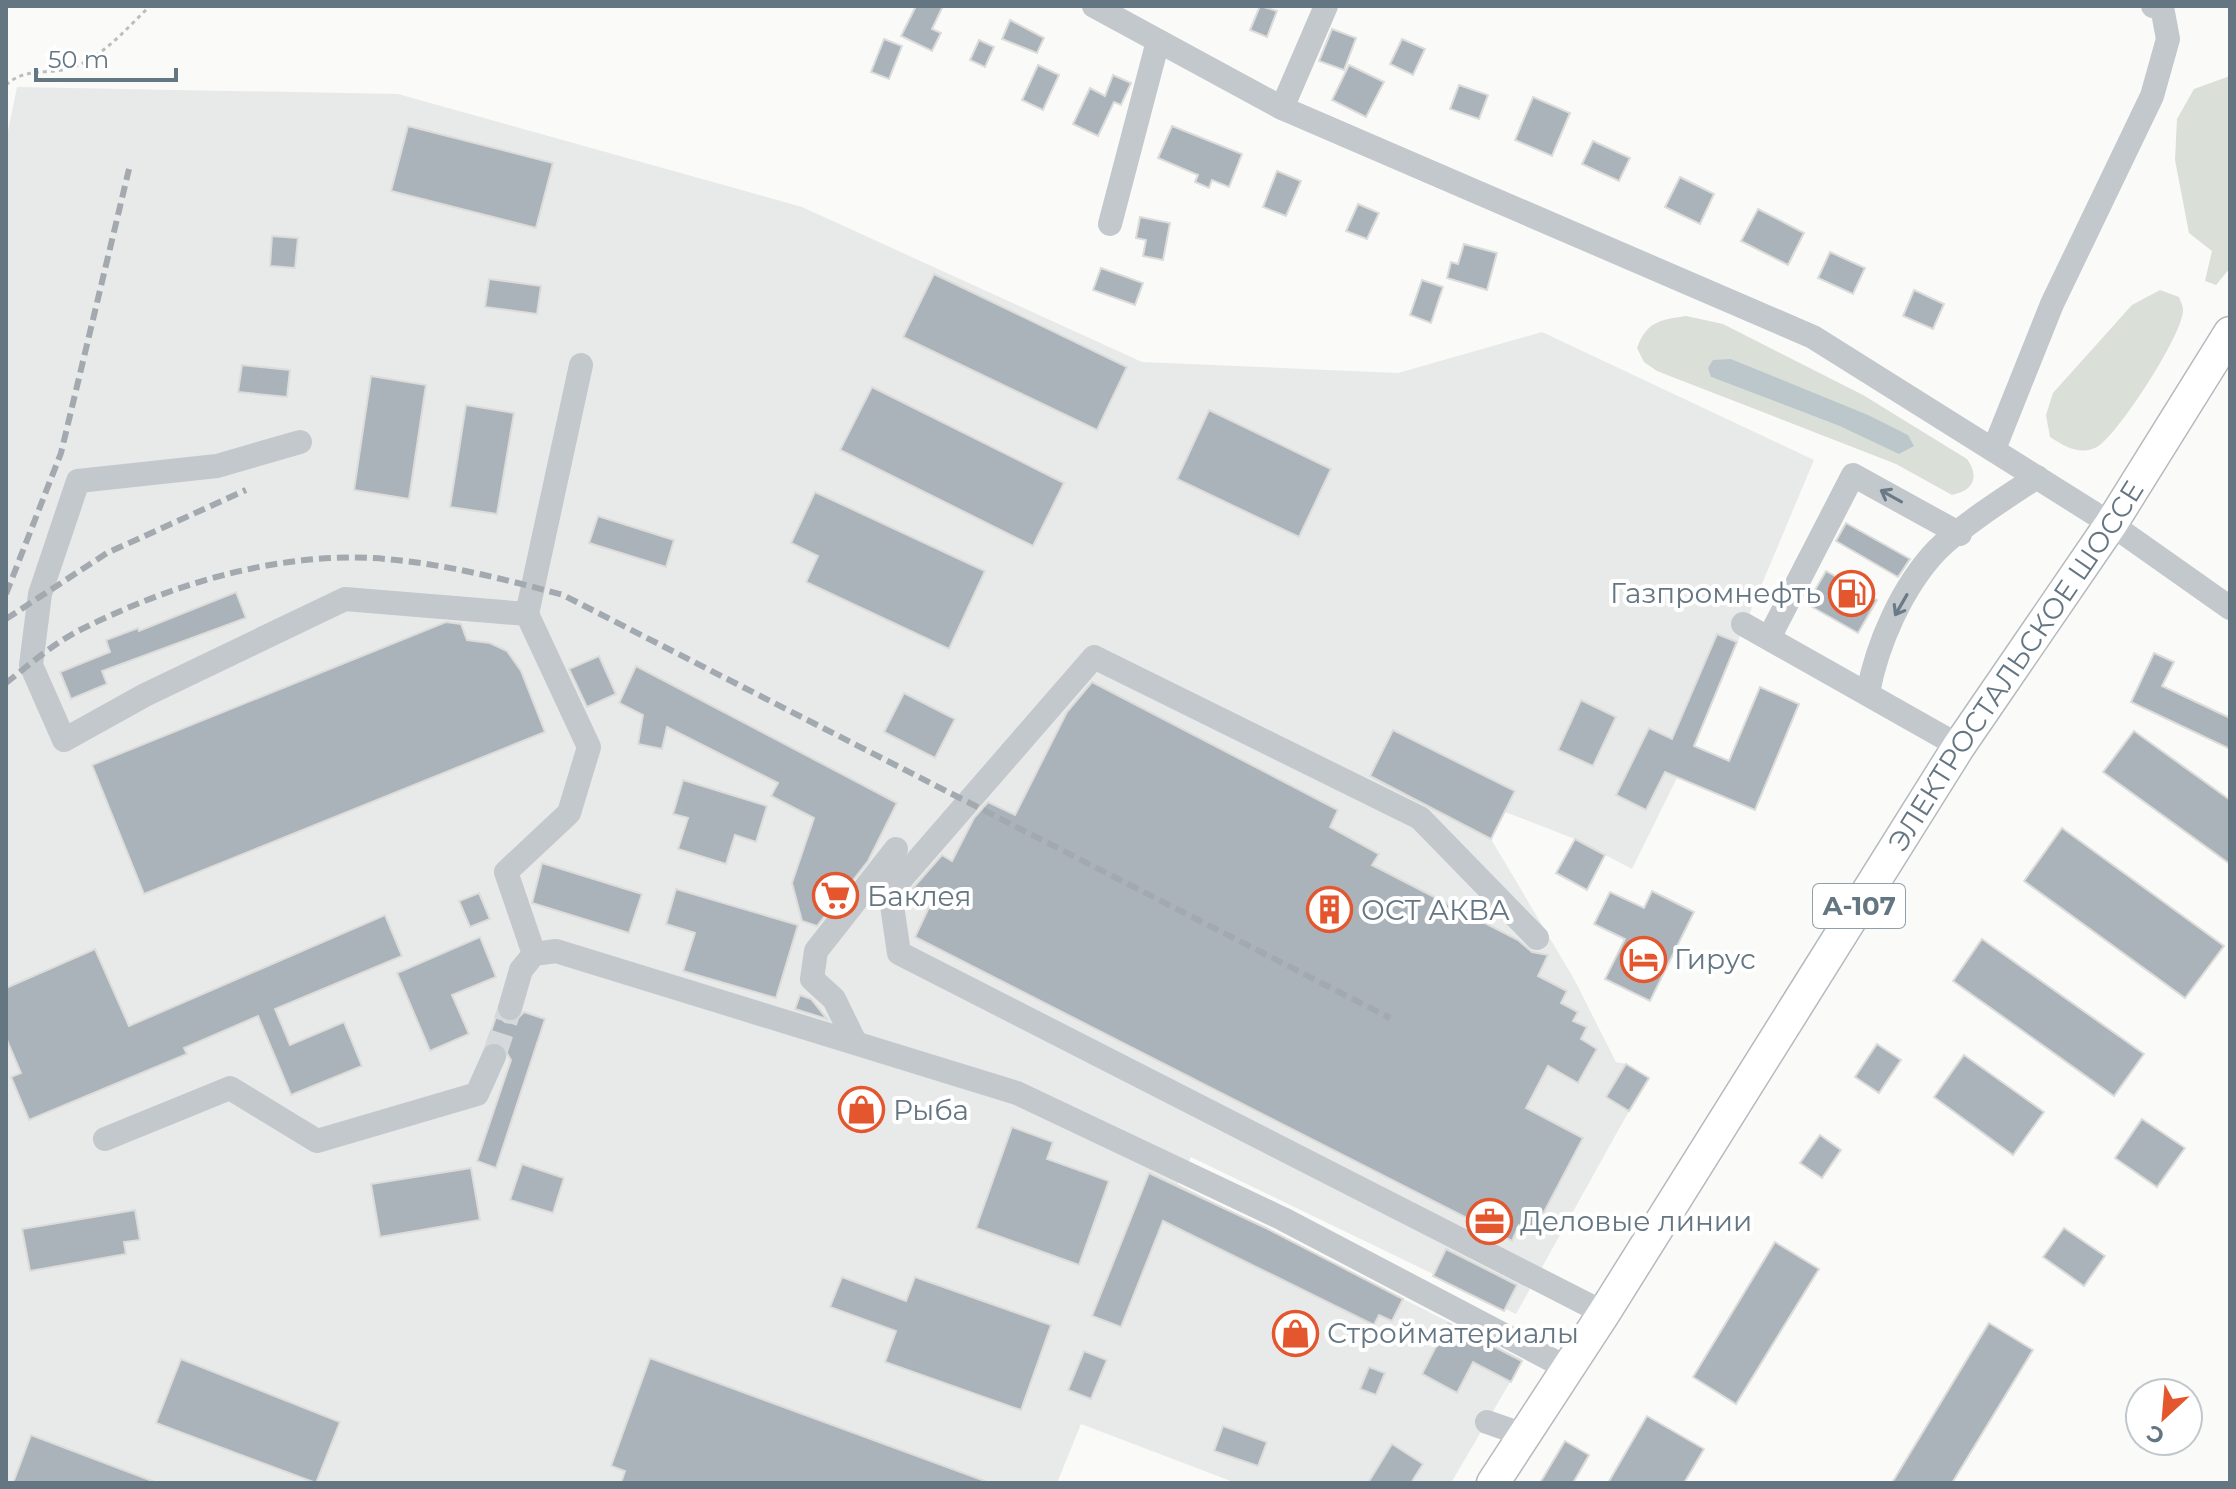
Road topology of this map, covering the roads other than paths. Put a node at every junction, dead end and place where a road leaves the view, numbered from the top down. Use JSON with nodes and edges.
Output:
{"nodes":[{"id":1,"x":1094,"y":6,"type":"edge"},
{"id":2,"x":1326,"y":6,"type":"edge"},
{"id":3,"x":2159,"y":6,"type":"edge"},
{"id":4,"x":1158,"y":41,"type":"junction"},
{"id":5,"x":1282,"y":108,"type":"junction"},
{"id":6,"x":1110,"y":224,"type":"dead end"},
{"id":7,"x":2230,"y":333,"type":"edge"},
{"id":8,"x":581,"y":365,"type":"dead end"},
{"id":9,"x":300,"y":442,"type":"dead end"},
{"id":10,"x":1994,"y":449,"type":"junction"},
{"id":11,"x":2037,"y":477,"type":"junction"},
{"id":12,"x":2111,"y":524,"type":"junction"},
{"id":13,"x":1960,"y":534,"type":"junction"},
{"id":14,"x":2230,"y":608,"type":"edge"},
{"id":15,"x":527,"y":614,"type":"junction"},
{"id":16,"x":1743,"y":624,"type":"dead end"},
{"id":17,"x":1769,"y":638,"type":"junction"},
{"id":18,"x":1868,"y":693,"type":"junction"},
{"id":19,"x":1959,"y":746,"type":"junction"},
{"id":20,"x":896,"y":849,"type":"dead end"},
{"id":21,"x":1537,"y":938,"type":"dead end"},
{"id":22,"x":534,"y":954,"type":"junction"},
{"id":23,"x":510,"y":1008,"type":"tunnel mouth"},
{"id":24,"x":855,"y":1042,"type":"junction"},
{"id":25,"x":494,"y":1056,"type":"tunnel mouth"},
{"id":26,"x":105,"y":1139,"type":"dead end"},
{"id":27,"x":1604,"y":1313,"type":"junction"},
{"id":28,"x":1567,"y":1368,"type":"junction"},
{"id":29,"x":1487,"y":1422,"type":"dead end"},
{"id":30,"x":1524,"y":1435,"type":"junction"},
{"id":31,"x":1493,"y":1483,"type":"edge"}],
"edges":[{"from":1,"to":4,"type":"street"},
{"from":2,"to":5,"type":"street"},
{"from":3,"to":10,"type":"street"},
{"from":4,"to":5,"type":"street"},
{"from":4,"to":6,"type":"street"},
{"from":5,"to":10,"type":"street"},
{"from":7,"to":12,"type":"main road","name":"ЭЛЕКТРОСТАЛЬСКОЕ ШОССЕ","number":"А-107"},
{"from":8,"to":15,"type":"street"},
{"from":9,"to":15,"type":"street"},
{"from":10,"to":11,"type":"street"},
{"from":11,"to":12,"type":"street"},
{"from":11,"to":13,"type":"street"},
{"from":12,"to":14,"type":"street"},
{"from":12,"to":19,"type":"main road","name":"ЭЛЕКТРОСТАЛЬСКОЕ ШОССЕ","number":"А-107"},
{"from":13,"to":17,"type":"street","one_way":true},
{"from":13,"to":18,"type":"street","one_way":true},
{"from":15,"to":22,"type":"street"},
{"from":16,"to":17,"type":"street"},
{"from":17,"to":18,"type":"street"},
{"from":18,"to":19,"type":"street"},
{"from":19,"to":27,"type":"main road","name":"ЭЛЕКТРОСТАЛЬСКОЕ ШОССЕ","number":"А-107"},
{"from":20,"to":24,"type":"street"},
{"from":21,"to":27,"type":"street"},
{"from":22,"to":23,"type":"street"},
{"from":22,"to":24,"type":"street"},
{"from":24,"to":28,"type":"street"},
{"from":25,"to":26,"type":"street"},
{"from":27,"to":28,"type":"main road","name":"ЭЛЕКТРОСТАЛЬСКОЕ ШОССЕ","number":"А-107"},
{"from":28,"to":30,"type":"main road","name":"ЭЛЕКТРОСТАЛЬСКОЕ ШОССЕ","number":"А-107"},
{"from":29,"to":30,"type":"street"},
{"from":30,"to":31,"type":"main road","name":"ЭЛЕКТРОСТАЛЬСКОЕ ШОССЕ","number":"А-107"}]}
